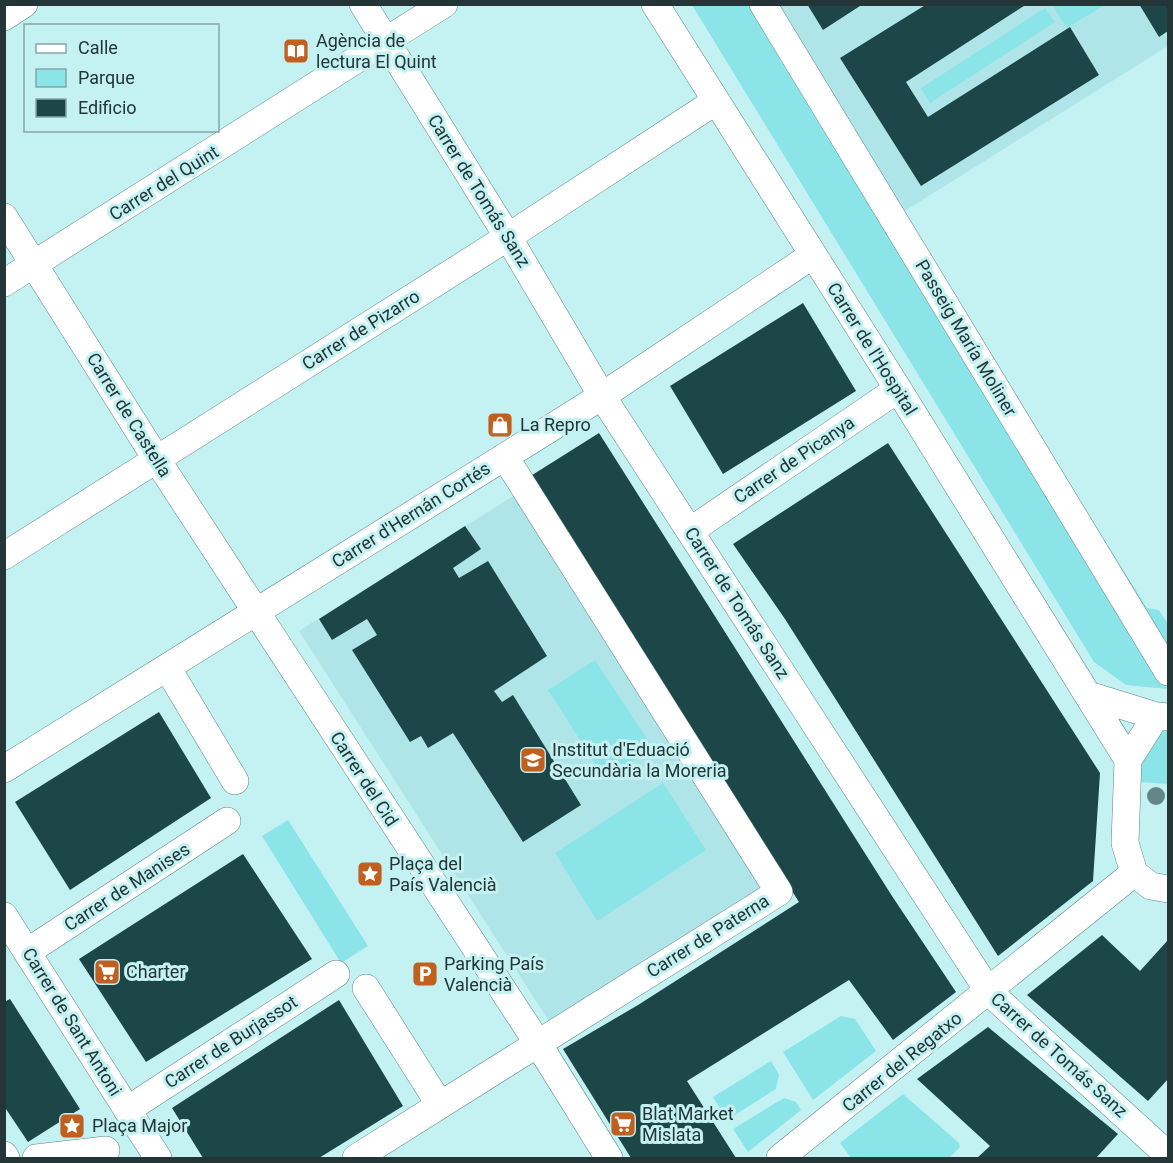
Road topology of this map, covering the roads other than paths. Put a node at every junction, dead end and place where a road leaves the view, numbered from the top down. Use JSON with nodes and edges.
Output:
{"nodes":[{"id":1,"x":24,"y":4,"type":"edge"},
{"id":2,"x":363,"y":4,"type":"edge"},
{"id":3,"x":444,"y":4,"type":"edge"},
{"id":4,"x":655,"y":4,"type":"edge"},
{"id":5,"x":763,"y":4,"type":"edge"},
{"id":6,"x":4,"y":17,"type":"edge"},
{"id":7,"x":387,"y":42,"type":"junction"},
{"id":8,"x":716,"y":101,"type":"junction"},
{"id":9,"x":4,"y":217,"type":"edge"},
{"id":10,"x":508,"y":237,"type":"junction"},
{"id":11,"x":813,"y":255,"type":"junction"},
{"id":12,"x":35,"y":264,"type":"junction"},
{"id":13,"x":4,"y":283,"type":"edge"},
{"id":14,"x":898,"y":389,"type":"junction"},
{"id":15,"x":602,"y":396,"type":"junction"},
{"id":16,"x":505,"y":457,"type":"junction"},
{"id":17,"x":157,"y":460,"type":"junction"},
{"id":18,"x":690,"y":531,"type":"junction"},
{"id":19,"x":4,"y":556,"type":"edge"},
{"id":20,"x":255,"y":613,"type":"junction"},
{"id":21,"x":168,"y":669,"type":"junction"},
{"id":22,"x":1168,"y":672,"type":"edge"},
{"id":23,"x":1088,"y":695,"type":"junction"},
{"id":24,"x":1162,"y":717,"type":"edge"},
{"id":25,"x":1128,"y":760,"type":"junction"},
{"id":26,"x":4,"y":769,"type":"edge"},
{"id":27,"x":236,"y":781,"type":"dead end"},
{"id":28,"x":227,"y":821,"type":"dead end"},
{"id":29,"x":1134,"y":873,"type":"junction"},
{"id":30,"x":1168,"y":889,"type":"edge"},
{"id":31,"x":4,"y":916,"type":"edge"},
{"id":32,"x":27,"y":952,"type":"junction"},
{"id":33,"x":336,"y":974,"type":"dead end"},
{"id":34,"x":366,"y":988,"type":"dead end"},
{"id":35,"x":988,"y":992,"type":"junction"},
{"id":36,"x":537,"y":1042,"type":"junction"},
{"id":37,"x":440,"y":1106,"type":"junction"},
{"id":38,"x":127,"y":1110,"type":"junction"},
{"id":39,"x":106,"y":1150,"type":"dead end"},
{"id":40,"x":1162,"y":1150,"type":"edge"},
{"id":41,"x":36,"y":1158,"type":"edge"},
{"id":42,"x":158,"y":1158,"type":"edge"},
{"id":43,"x":356,"y":1158,"type":"edge"},
{"id":44,"x":609,"y":1158,"type":"edge"},
{"id":45,"x":780,"y":1158,"type":"edge"}],
"edges":[{"from":1,"to":6,"type":"street"},
{"from":2,"to":7,"type":"street","name":"Carrer de Tomás Sanz"},
{"from":3,"to":7,"type":"street","name":"Carrer del Quint"},
{"from":4,"to":8,"type":"street","name":"Carrer de l'Hospital"},
{"from":5,"to":22,"type":"street","name":"Passeig María Moliner"},
{"from":7,"to":10,"type":"street","name":"Carrer de Tomás Sanz"},
{"from":7,"to":12,"type":"street","name":"Carrer del Quint"},
{"from":8,"to":10,"type":"street","name":"Carrer de Pizarro"},
{"from":8,"to":11,"type":"street","name":"Carrer de l'Hospital"},
{"from":9,"to":12,"type":"street","name":"Carrer de Castella"},
{"from":10,"to":15,"type":"street","name":"Carrer de Tomás Sanz"},
{"from":10,"to":17,"type":"street","name":"Carrer de Pizarro"},
{"from":11,"to":14,"type":"street","name":"Carrer de l'Hospital"},
{"from":11,"to":15,"type":"street","name":"Carrer d'Hernán Cortés"},
{"from":12,"to":13,"type":"street","name":"Carrer del Quint"},
{"from":12,"to":17,"type":"street","name":"Carrer de Castella"},
{"from":14,"to":18,"type":"street","name":"Carrer de Picanya"},
{"from":14,"to":23,"type":"street","name":"Carrer de l'Hospital"},
{"from":15,"to":16,"type":"street","name":"Carrer d'Hernán Cortés"},
{"from":15,"to":18,"type":"street","name":"Carrer de Tomás Sanz"},
{"from":16,"to":20,"type":"street","name":"Carrer d'Hernán Cortés"},
{"from":16,"to":36,"type":"street","name":"Carrer de Paterna"},
{"from":17,"to":19,"type":"street","name":"Carrer de Pizarro"},
{"from":17,"to":20,"type":"street","name":"Carrer de Castella"},
{"from":18,"to":35,"type":"street","name":"Carrer de Tomás Sanz"},
{"from":20,"to":21,"type":"street","name":"Carrer d'Hernán Cortés"},
{"from":20,"to":36,"type":"street","name":"Carrer del Cid"},
{"from":21,"to":26,"type":"street","name":"Carrer d'Hernán Cortés"},
{"from":21,"to":27,"type":"street"},
{"from":23,"to":24,"type":"street"},
{"from":23,"to":25,"type":"street","name":"Carrer de l'Hospital"},
{"from":24,"to":25,"type":"street"},
{"from":25,"to":29,"type":"street"},
{"from":28,"to":32,"type":"street","name":"Carrer de Manises"},
{"from":29,"to":30,"type":"street"},
{"from":29,"to":35,"type":"street","name":"Carrer del Regatxo"},
{"from":31,"to":32,"type":"street","name":"Carrer de Sant Antoni"},
{"from":32,"to":38,"type":"street","name":"Carrer de Sant Antoni"},
{"from":33,"to":38,"type":"street","name":"Carrer de Burjassot"},
{"from":34,"to":37,"type":"street"},
{"from":35,"to":40,"type":"street","name":"Carrer de Tomás Sanz"},
{"from":35,"to":45,"type":"street","name":"Carrer del Regatxo"},
{"from":36,"to":37,"type":"street","name":"Carrer de Paterna"},
{"from":36,"to":44,"type":"street","name":"Carrer del Cid"},
{"from":37,"to":43,"type":"street","name":"Carrer de Paterna"},
{"from":38,"to":42,"type":"street","name":"Carrer de Sant Antoni"},
{"from":39,"to":41,"type":"street"}]}
